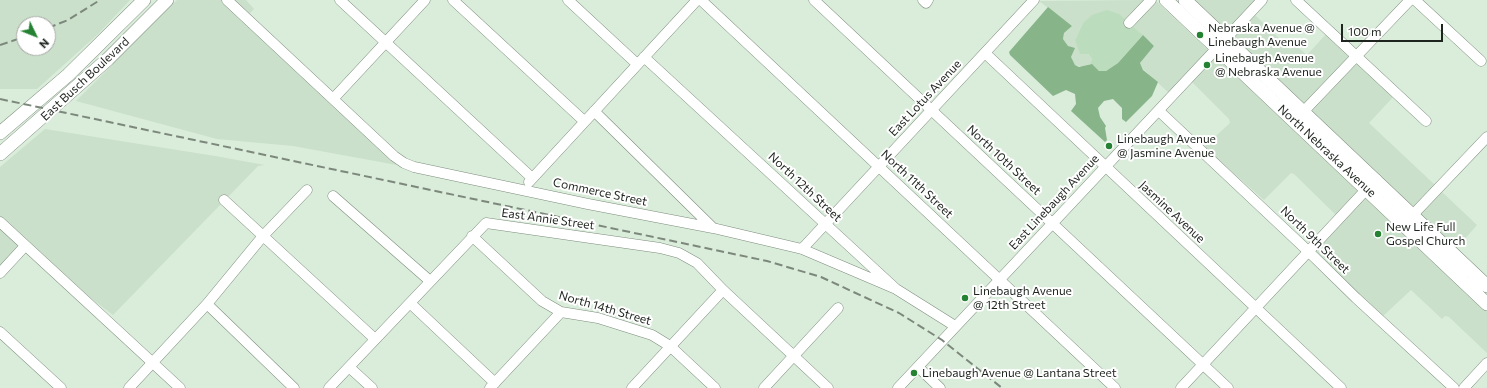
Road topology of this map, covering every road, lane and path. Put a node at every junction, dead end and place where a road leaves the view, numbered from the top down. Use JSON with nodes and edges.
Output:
{"nodes":[{"id":1,"x":167,"y":0,"type":"edge"},
{"id":2,"x":227,"y":0,"type":"edge"},
{"id":3,"x":340,"y":0,"type":"edge"},
{"id":4,"x":425,"y":0,"type":"edge"},
{"id":5,"x":453,"y":0,"type":"edge"},
{"id":6,"x":568,"y":0,"type":"edge"},
{"id":7,"x":697,"y":0,"type":"edge"},
{"id":8,"x":701,"y":0,"type":"edge"},
{"id":9,"x":814,"y":0,"type":"edge"},
{"id":10,"x":1034,"y":0,"type":"edge"},
{"id":11,"x":1151,"y":0,"type":"edge"},
{"id":12,"x":1166,"y":0,"type":"edge"},
{"id":13,"x":1185,"y":0,"type":"edge"},
{"id":14,"x":1262,"y":0,"type":"edge"},
{"id":15,"x":1296,"y":0,"type":"edge"},
{"id":16,"x":1410,"y":0,"type":"edge"},
{"id":17,"x":1415,"y":0,"type":"edge"},
{"id":18,"x":142,"y":3,"type":"edge"},
{"id":19,"x":1129,"y":23,"type":"dead end"},
{"id":20,"x":385,"y":42,"type":"junction"},
{"id":21,"x":1220,"y":42,"type":"junction"},
{"id":22,"x":985,"y":54,"type":"junction"},
{"id":23,"x":644,"y":56,"type":"junction"},
{"id":24,"x":1357,"y":56,"type":"junction"},
{"id":25,"x":1481,"y":61,"type":"dead end"},
{"id":26,"x":637,"y":64,"type":"junction"},
{"id":27,"x":79,"y":86,"type":"junction"},
{"id":28,"x":333,"y":99,"type":"junction"},
{"id":29,"x":594,"y":110,"type":"junction"},
{"id":30,"x":932,"y":110,"type":"junction"},
{"id":31,"x":1159,"y":111,"type":"junction"},
{"id":32,"x":1304,"y":111,"type":"junction"},
{"id":33,"x":584,"y":121,"type":"junction"},
{"id":34,"x":1426,"y":121,"type":"dead end"},
{"id":35,"x":12,"y":123,"type":"junction"},
{"id":36,"x":1297,"y":124,"type":"junction"},
{"id":37,"x":0,"y":133,"type":"edge"},
{"id":38,"x":1487,"y":136,"type":"edge"},
{"id":39,"x":0,"y":146,"type":"edge"},
{"id":40,"x":0,"y":154,"type":"edge"},
{"id":41,"x":879,"y":166,"type":"junction"},
{"id":42,"x":1105,"y":167,"type":"junction"},
{"id":43,"x":531,"y":177,"type":"junction"},
{"id":44,"x":1376,"y":179,"type":"junction"},
{"id":45,"x":525,"y":189,"type":"junction"},
{"id":46,"x":1367,"y":189,"type":"junction"},
{"id":47,"x":307,"y":190,"type":"dead end"},
{"id":48,"x":333,"y":196,"type":"dead end"},
{"id":49,"x":224,"y":200,"type":"dead end"},
{"id":50,"x":1413,"y":214,"type":"junction"},
{"id":51,"x":0,"y":222,"type":"edge"},
{"id":52,"x":1052,"y":223,"type":"junction"},
{"id":53,"x":826,"y":224,"type":"junction"},
{"id":54,"x":1404,"y":224,"type":"junction"},
{"id":55,"x":713,"y":228,"type":"junction"},
{"id":56,"x":263,"y":236,"type":"junction"},
{"id":57,"x":472,"y":236,"type":"junction"},
{"id":58,"x":25,"y":246,"type":"junction"},
{"id":59,"x":802,"y":249,"type":"junction"},
{"id":60,"x":1309,"y":252,"type":"junction"},
{"id":61,"x":0,"y":273,"type":"edge"},
{"id":62,"x":999,"y":280,"type":"junction"},
{"id":63,"x":430,"y":281,"type":"junction"},
{"id":64,"x":1487,"y":286,"type":"edge"},
{"id":65,"x":896,"y":289,"type":"junction"},
{"id":66,"x":724,"y":290,"type":"junction"},
{"id":67,"x":410,"y":303,"type":"junction"},
{"id":68,"x":207,"y":304,"type":"junction"},
{"id":69,"x":1487,"y":304,"type":"edge"},
{"id":70,"x":838,"y":308,"type":"dead end"},
{"id":71,"x":1257,"y":309,"type":"junction"},
{"id":72,"x":561,"y":312,"type":"junction"},
{"id":73,"x":955,"y":326,"type":"junction"},
{"id":74,"x":0,"y":332,"type":"edge"},
{"id":75,"x":375,"y":339,"type":"junction"},
{"id":76,"x":670,"y":346,"type":"junction"},
{"id":77,"x":794,"y":356,"type":"junction"},
{"id":78,"x":153,"y":363,"type":"junction"},
{"id":79,"x":1487,"y":363,"type":"edge"},
{"id":80,"x":1204,"y":365,"type":"junction"},
{"id":81,"x":349,"y":367,"type":"junction"},
{"id":82,"x":918,"y":367,"type":"junction"},
{"id":83,"x":492,"y":385,"type":"edge"},
{"id":84,"x":61,"y":388,"type":"edge"},
{"id":85,"x":130,"y":388,"type":"edge"},
{"id":86,"x":180,"y":388,"type":"edge"},
{"id":87,"x":294,"y":388,"type":"edge"},
{"id":88,"x":329,"y":388,"type":"edge"},
{"id":89,"x":372,"y":388,"type":"edge"},
{"id":90,"x":632,"y":388,"type":"edge"},
{"id":91,"x":715,"y":388,"type":"edge"},
{"id":92,"x":764,"y":388,"type":"edge"},
{"id":93,"x":828,"y":388,"type":"edge"},
{"id":94,"x":898,"y":388,"type":"edge"},
{"id":95,"x":940,"y":388,"type":"edge"},
{"id":96,"x":1115,"y":388,"type":"edge"},
{"id":97,"x":1181,"y":388,"type":"edge"},
{"id":98,"x":1228,"y":388,"type":"edge"},
{"id":99,"x":1342,"y":388,"type":"edge"},
{"id":100,"x":1454,"y":388,"type":"edge"},
{"id":101,"x":1464,"y":388,"type":"edge"}],
"edges":[{"from":1,"to":27,"type":"main road","name":"East Busch Boulevard"},
{"from":2,"to":28,"type":"street"},
{"from":3,"to":20,"type":"street"},
{"from":4,"to":20,"type":"street"},
{"from":5,"to":33,"type":"street"},
{"from":6,"to":26,"type":"street"},
{"from":7,"to":23,"type":"street"},
{"from":8,"to":41,"type":"street","name":"North 11th Street"},
{"from":9,"to":30,"type":"street","name":"North 10th Street"},
{"from":10,"to":22,"type":"street","name":"East Lotus Avenue"},
{"from":11,"to":19,"type":"street"},
{"from":12,"to":21,"type":"main road","name":"North Nebraska Avenue"},
{"from":13,"to":21,"type":"main road","name":"North Nebraska Avenue"},
{"from":14,"to":21,"type":"street","name":"East Linebaugh Avenue"},
{"from":15,"to":24,"type":"street"},
{"from":16,"to":24,"type":"street"},
{"from":17,"to":25,"type":"street"},
{"from":18,"to":27,"type":"main road"},
{"from":18,"to":35,"type":"main road","name":"East Busch Boulevard"},
{"from":20,"to":28,"type":"street"},
{"from":20,"to":43,"type":"street"},
{"from":21,"to":31,"type":"street","name":"East Linebaugh Avenue"},
{"from":21,"to":32,"type":"main road","name":"North Nebraska Avenue"},
{"from":21,"to":36,"type":"main road","name":"North Nebraska Avenue"},
{"from":22,"to":30,"type":"street","name":"East Lotus Avenue"},
{"from":22,"to":42,"type":"street","name":"Jasmine Avenue"},
{"from":23,"to":26,"type":"street"},
{"from":23,"to":53,"type":"street","name":"North 12th Street"},
{"from":24,"to":32,"type":"street"},
{"from":24,"to":34,"type":"street"},
{"from":26,"to":29,"type":"street"},
{"from":27,"to":40,"type":"main road","name":"East Busch Boulevard"},
{"from":28,"to":45,"type":"street","name":"Commerce Street"},
{"from":29,"to":33,"type":"street"},
{"from":29,"to":55,"type":"street"},
{"from":30,"to":41,"type":"street","name":"East Lotus Avenue"},
{"from":30,"to":52,"type":"street","name":"North 10th Street"},
{"from":31,"to":42,"type":"street","name":"East Linebaugh Avenue"},
{"from":31,"to":60,"type":"street","name":"North 9th Street"},
{"from":32,"to":36,"type":"street"},
{"from":32,"to":44,"type":"main road","name":"North Nebraska Avenue"},
{"from":33,"to":43,"type":"street"},
{"from":35,"to":37,"type":"main road","name":"East Busch Boulevard"},
{"from":35,"to":39,"type":"main road"},
{"from":36,"to":46,"type":"main road","name":"North Nebraska Avenue"},
{"from":38,"to":50,"type":"street"},
{"from":41,"to":53,"type":"street","name":"East Lotus Avenue"},
{"from":41,"to":62,"type":"street","name":"North 11th Street"},
{"from":42,"to":52,"type":"street","name":"East Linebaugh Avenue"},
{"from":42,"to":71,"type":"street","name":"Jasmine Avenue"},
{"from":43,"to":45,"type":"street"},
{"from":44,"to":46,"type":"street"},
{"from":44,"to":50,"type":"main road","name":"North Nebraska Avenue"},
{"from":45,"to":55,"type":"street","name":"Commerce Street"},
{"from":46,"to":54,"type":"main road","name":"North Nebraska Avenue"},
{"from":46,"to":60,"type":"street"},
{"from":47,"to":56,"type":"street"},
{"from":48,"to":63,"type":"street"},
{"from":49,"to":56,"type":"street"},
{"from":50,"to":54,"type":"street"},
{"from":50,"to":64,"type":"main road","name":"North Nebraska Avenue"},
{"from":51,"to":58,"type":"street"},
{"from":52,"to":62,"type":"street","name":"East Linebaugh Avenue"},
{"from":52,"to":80,"type":"street","name":"North 10th Street"},
{"from":53,"to":59,"type":"street","name":"East Lotus Avenue"},
{"from":53,"to":65,"type":"street","name":"North 12th Street"},
{"from":54,"to":69,"type":"main road","name":"North Nebraska Avenue"},
{"from":55,"to":59,"type":"street","name":"Commerce Street"},
{"from":56,"to":68,"type":"street"},
{"from":56,"to":75,"type":"street"},
{"from":57,"to":63,"type":"street","name":"East Annie Street"},
{"from":57,"to":66,"type":"street","name":"East Annie Street"},
{"from":57,"to":72,"type":"street","name":"North 14th Street"},
{"from":58,"to":61,"type":"street"},
{"from":58,"to":78,"type":"street"},
{"from":59,"to":65,"type":"street","name":"Commerce Street"},
{"from":60,"to":71,"type":"street"},
{"from":60,"to":100,"type":"street","name":"North 9th Street"},
{"from":62,"to":73,"type":"street","name":"East Linebaugh Avenue"},
{"from":62,"to":96,"type":"street","name":"North 11th Street"},
{"from":63,"to":67,"type":"street","name":"East Annie Street"},
{"from":65,"to":73,"type":"street","name":"North 12th Street"},
{"from":66,"to":76,"type":"street"},
{"from":66,"to":77,"type":"street"},
{"from":67,"to":75,"type":"street","name":"East Annie Street"},
{"from":67,"to":83,"type":"street"},
{"from":68,"to":78,"type":"street"},
{"from":68,"to":87,"type":"street"},
{"from":70,"to":77,"type":"street"},
{"from":71,"to":80,"type":"street"},
{"from":71,"to":99,"type":"street","name":"Jasmine Avenue"},
{"from":72,"to":76,"type":"street","name":"North 14th Street"},
{"from":72,"to":83,"type":"street"},
{"from":73,"to":82,"type":"street","name":"East Linebaugh Avenue"},
{"from":74,"to":84,"type":"street"},
{"from":75,"to":81,"type":"street","name":"East Annie Street"},
{"from":76,"to":90,"type":"street"},
{"from":76,"to":91,"type":"street","name":"North 14th Street"},
{"from":77,"to":92,"type":"street"},
{"from":77,"to":93,"type":"street"},
{"from":78,"to":85,"type":"street"},
{"from":78,"to":86,"type":"street"},
{"from":79,"to":101,"type":"street"},
{"from":80,"to":97,"type":"street"},
{"from":80,"to":98,"type":"street","name":"North 10th Street"},
{"from":81,"to":88,"type":"street","name":"East Annie Street"},
{"from":81,"to":89,"type":"street"},
{"from":82,"to":94,"type":"street","name":"East Linebaugh Avenue"},
{"from":82,"to":95,"type":"street"}]}
